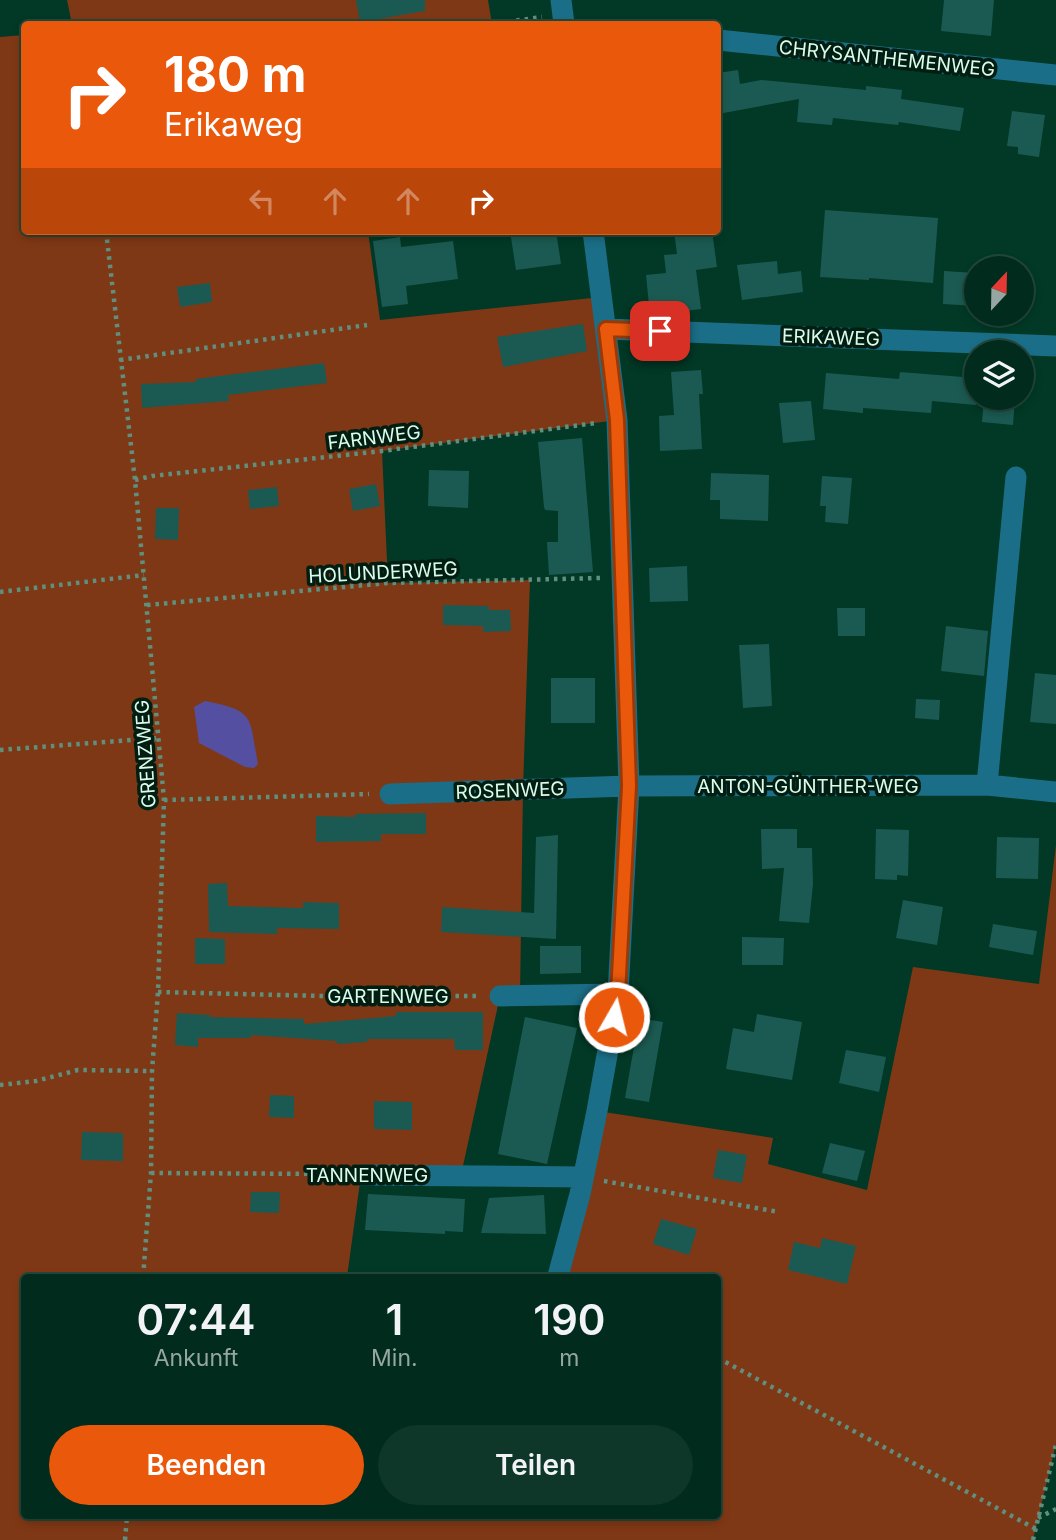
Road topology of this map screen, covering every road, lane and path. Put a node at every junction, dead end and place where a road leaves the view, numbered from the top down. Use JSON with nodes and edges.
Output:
{"nodes":[{"id":1,"x":563,"y":13,"type":"edge"},
{"id":2,"x":511,"y":21,"type":"edge"},
{"id":3,"x":721,"y":40,"type":"edge"},
{"id":4,"x":1056,"y":75,"type":"edge"},
{"id":5,"x":106,"y":235,"type":"edge"},
{"id":6,"x":594,"y":235,"type":"edge"},
{"id":7,"x":367,"y":325,"type":"dead end"},
{"id":8,"x":606,"y":329,"type":"junction"},
{"id":9,"x":1056,"y":346,"type":"edge"},
{"id":10,"x":120,"y":360,"type":"junction"},
{"id":11,"x":617,"y":420,"type":"junction"},
{"id":12,"x":1016,"y":477,"type":"dead end"},
{"id":13,"x":135,"y":480,"type":"junction"},
{"id":14,"x":144,"y":575,"type":"junction"},
{"id":15,"x":622,"y":576,"type":"junction"},
{"id":16,"x":0,"y":592,"type":"edge"},
{"id":17,"x":147,"y":605,"type":"junction"},
{"id":18,"x":158,"y":738,"type":"junction"},
{"id":19,"x":0,"y":750,"type":"edge"},
{"id":20,"x":987,"y":785,"type":"junction"},
{"id":21,"x":629,"y":786,"type":"junction"},
{"id":22,"x":1056,"y":792,"type":"edge"},
{"id":23,"x":390,"y":794,"type":"joint"},
{"id":24,"x":164,"y":800,"type":"junction"},
{"id":25,"x":158,"y":992,"type":"junction"},
{"id":26,"x":618,"y":994,"type":"junction"},
{"id":27,"x":500,"y":996,"type":"joint"},
{"id":28,"x":152,"y":1071,"type":"junction"},
{"id":29,"x":0,"y":1085,"type":"edge"},
{"id":30,"x":151,"y":1173,"type":"junction"},
{"id":31,"x":361,"y":1175,"type":"joint"},
{"id":32,"x":582,"y":1177,"type":"junction"},
{"id":33,"x":779,"y":1212,"type":"dead end"},
{"id":34,"x":144,"y":1274,"type":"edge"},
{"id":35,"x":558,"y":1274,"type":"edge"},
{"id":36,"x":721,"y":1360,"type":"edge"},
{"id":37,"x":1056,"y":1444,"type":"edge"},
{"id":38,"x":1056,"y":1509,"type":"edge"},
{"id":39,"x":1038,"y":1518,"type":"junction"},
{"id":40,"x":127,"y":1519,"type":"edge"},
{"id":41,"x":1036,"y":1529,"type":"junction"},
{"id":42,"x":125,"y":1540,"type":"edge"},
{"id":43,"x":1032,"y":1540,"type":"edge"}],
"edges":[{"from":1,"to":2,"type":"path"},
{"from":3,"to":4,"type":"street","name":"CHRYSANTHEMENWEG"},
{"from":5,"to":10,"type":"path","name":"GRENZWEG"},
{"from":6,"to":8,"type":"street"},
{"from":7,"to":10,"type":"path"},
{"from":8,"to":9,"type":"street","name":"ERIKAWEG"},
{"from":8,"to":11,"type":"street"},
{"from":10,"to":13,"type":"path","name":"GRENZWEG"},
{"from":11,"to":13,"type":"path","name":"FARNWEG"},
{"from":11,"to":15,"type":"street"},
{"from":12,"to":20,"type":"street"},
{"from":13,"to":14,"type":"path","name":"GRENZWEG"},
{"from":14,"to":16,"type":"path"},
{"from":14,"to":17,"type":"path","name":"GRENZWEG"},
{"from":15,"to":17,"type":"path","name":"HOLUNDERWEG"},
{"from":15,"to":21,"type":"street"},
{"from":17,"to":18,"type":"path","name":"GRENZWEG"},
{"from":18,"to":19,"type":"path"},
{"from":18,"to":24,"type":"path","name":"GRENZWEG"},
{"from":20,"to":21,"type":"street","name":"ANTON-GÜNTHER-WEG"},
{"from":20,"to":22,"type":"street","name":"ANTON-GÜNTHER-WEG"},
{"from":21,"to":23,"type":"street","name":"ROSENWEG"},
{"from":21,"to":26,"type":"street"},
{"from":23,"to":24,"type":"path"},
{"from":24,"to":25,"type":"path","name":"GRENZWEG"},
{"from":25,"to":27,"type":"path","name":"GARTENWEG"},
{"from":25,"to":28,"type":"path","name":"GRENZWEG"},
{"from":26,"to":27,"type":"street"},
{"from":26,"to":32,"type":"street"},
{"from":28,"to":29,"type":"path"},
{"from":28,"to":30,"type":"path","name":"GRENZWEG"},
{"from":30,"to":31,"type":"path","name":"TANNENWEG"},
{"from":30,"to":34,"type":"path","name":"GRENZWEG"},
{"from":31,"to":32,"type":"street","name":"TANNENWEG"},
{"from":32,"to":33,"type":"path"},
{"from":32,"to":35,"type":"street"},
{"from":36,"to":41,"type":"path"},
{"from":37,"to":39,"type":"path"},
{"from":38,"to":39,"type":"path"},
{"from":39,"to":41,"type":"path"},
{"from":40,"to":42,"type":"path"},
{"from":41,"to":43,"type":"path"}]}
